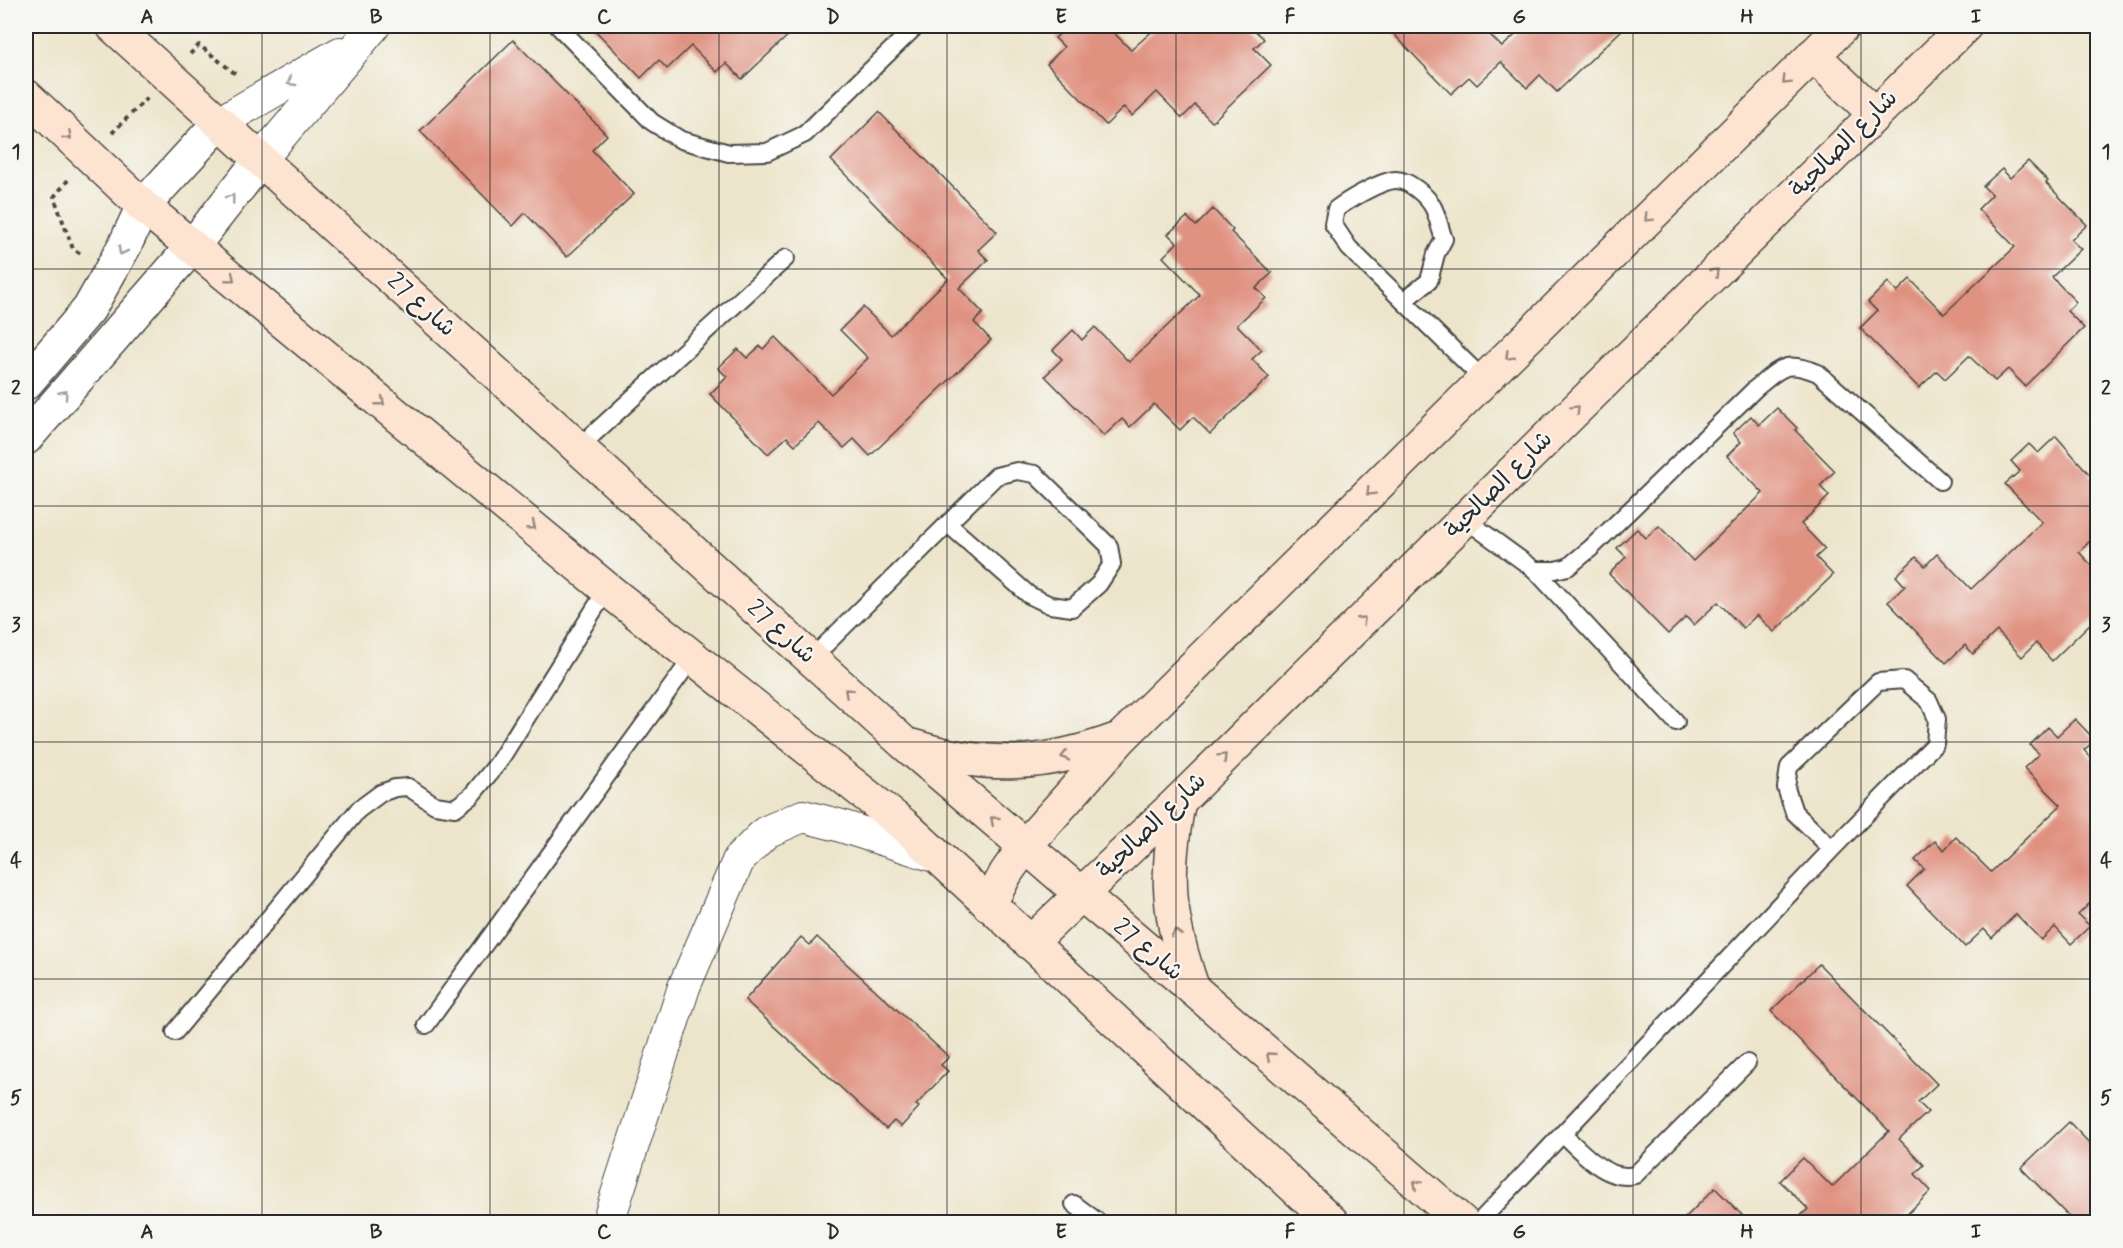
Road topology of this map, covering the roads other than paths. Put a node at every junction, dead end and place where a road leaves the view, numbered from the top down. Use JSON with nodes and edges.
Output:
{"nodes":[{"id":1,"x":113,"y":26,"type":"edge"},
{"id":2,"x":558,"y":26,"type":"edge"},
{"id":3,"x":916,"y":26,"type":"edge"},
{"id":4,"x":1843,"y":26,"type":"edge"},
{"id":5,"x":1965,"y":26,"type":"edge"},
{"id":6,"x":367,"y":34,"type":"edge"},
{"id":7,"x":1813,"y":55,"type":"junction"},
{"id":8,"x":26,"y":96,"type":"edge"},
{"id":9,"x":1875,"y":114,"type":"junction"},
{"id":10,"x":220,"y":122,"type":"junction"},
{"id":11,"x":261,"y":159,"type":"junction"},
{"id":12,"x":143,"y":206,"type":"junction"},
{"id":13,"x":192,"y":247,"type":"junction"},
{"id":14,"x":786,"y":258,"type":"dead end"},
{"id":15,"x":1403,"y":301,"type":"junction"},
{"id":16,"x":1484,"y":380,"type":"junction"},
{"id":17,"x":26,"y":383,"type":"edge"},
{"id":18,"x":26,"y":438,"type":"edge"},
{"id":19,"x":578,"y":448,"type":"junction"},
{"id":20,"x":1940,"y":481,"type":"dead end"},
{"id":21,"x":1465,"y":519,"type":"junction"},
{"id":22,"x":948,"y":524,"type":"junction"},
{"id":23,"x":1535,"y":570,"type":"junction"},
{"id":24,"x":607,"y":589,"type":"junction"},
{"id":25,"x":693,"y":657,"type":"junction"},
{"id":26,"x":811,"y":659,"type":"junction"},
{"id":27,"x":1676,"y":722,"type":"dead end"},
{"id":28,"x":1121,"y":738,"type":"junction"},
{"id":29,"x":904,"y":743,"type":"junction"},
{"id":30,"x":1179,"y":801,"type":"junction"},
{"id":31,"x":1025,"y":846,"type":"junction"},
{"id":32,"x":1832,"y":849,"type":"junction"},
{"id":33,"x":938,"y":856,"type":"junction"},
{"id":34,"x":1081,"y":894,"type":"junction"},
{"id":35,"x":989,"y":905,"type":"junction"},
{"id":36,"x":1030,"y":943,"type":"junction"},
{"id":37,"x":1193,"y":989,"type":"junction"},
{"id":38,"x":426,"y":1025,"type":"dead end"},
{"id":39,"x":175,"y":1032,"type":"dead end"},
{"id":40,"x":1748,"y":1064,"type":"dead end"},
{"id":41,"x":1563,"y":1135,"type":"junction"},
{"id":42,"x":1074,"y":1204,"type":"dead end"},
{"id":43,"x":608,"y":1222,"type":"edge"},
{"id":44,"x":1098,"y":1222,"type":"edge"},
{"id":45,"x":1332,"y":1222,"type":"edge"},
{"id":46,"x":1462,"y":1222,"type":"edge"},
{"id":47,"x":1479,"y":1222,"type":"edge"}],
"edges":[{"from":1,"to":10,"type":"main road","name":"شارع 27"},
{"from":2,"to":3,"type":"lane"},
{"from":4,"to":7,"type":"main road"},
{"from":5,"to":9,"type":"main road","name":"شارع الصالحية"},
{"from":6,"to":10,"type":"street","one_way":true},
{"from":6,"to":11,"type":"street"},
{"from":7,"to":9,"type":"main road"},
{"from":7,"to":16,"type":"main road","one_way":true},
{"from":8,"to":12,"type":"main road","one_way":true},
{"from":21,"to":9,"type":"main road","name":"شارع الصالحية","one_way":true},
{"from":10,"to":11,"type":"main road","name":"شارع 27"},
{"from":10,"to":12,"type":"street"},
{"from":13,"to":11,"type":"street","one_way":true},
{"from":11,"to":19,"type":"main road","name":"شارع 27"},
{"from":12,"to":13,"type":"main road"},
{"from":12,"to":17,"type":"street","one_way":true},
{"from":18,"to":13,"type":"street","one_way":true},
{"from":13,"to":24,"type":"main road","one_way":true},
{"from":14,"to":19,"type":"lane"},
{"from":15,"to":15,"type":"lane"},
{"from":15,"to":16,"type":"lane"},
{"from":16,"to":28,"type":"main road","one_way":true},
{"from":19,"to":26,"type":"main road","name":"شارع 27"},
{"from":20,"to":23,"type":"lane"},
{"from":21,"to":23,"type":"lane"},
{"from":30,"to":21,"type":"main road","name":"شارع الصالحية","one_way":true},
{"from":22,"to":22,"type":"lane"},
{"from":22,"to":26,"type":"lane"},
{"from":23,"to":27,"type":"lane"},
{"from":24,"to":25,"type":"main road"},
{"from":24,"to":39,"type":"lane"},
{"from":25,"to":33,"type":"main road"},
{"from":25,"to":38,"type":"lane"},
{"from":29,"to":26,"type":"main road","name":"شارع 27","one_way":true},
{"from":28,"to":29,"type":"main road","one_way":true},
{"from":28,"to":31,"type":"main road"},
{"from":31,"to":29,"type":"main road","name":"شارع 27","one_way":true},
{"from":30,"to":34,"type":"main road","name":"شارع الصالحية"},
{"from":37,"to":30,"type":"main road","one_way":true},
{"from":31,"to":34,"type":"main road","name":"شارع 27"},
{"from":31,"to":35,"type":"main road"},
{"from":32,"to":32,"type":"lane"},
{"from":32,"to":41,"type":"lane"},
{"from":33,"to":35,"type":"main road"},
{"from":33,"to":43,"type":"street"},
{"from":34,"to":36,"type":"main road","name":"شارع الصالحية"},
{"from":34,"to":37,"type":"main road","name":"شارع 27"},
{"from":35,"to":36,"type":"main road"},
{"from":36,"to":45,"type":"main road"},
{"from":46,"to":37,"type":"main road","name":"شارع 27","one_way":true},
{"from":40,"to":41,"type":"lane"},
{"from":41,"to":47,"type":"lane"},
{"from":42,"to":44,"type":"lane"}]}
